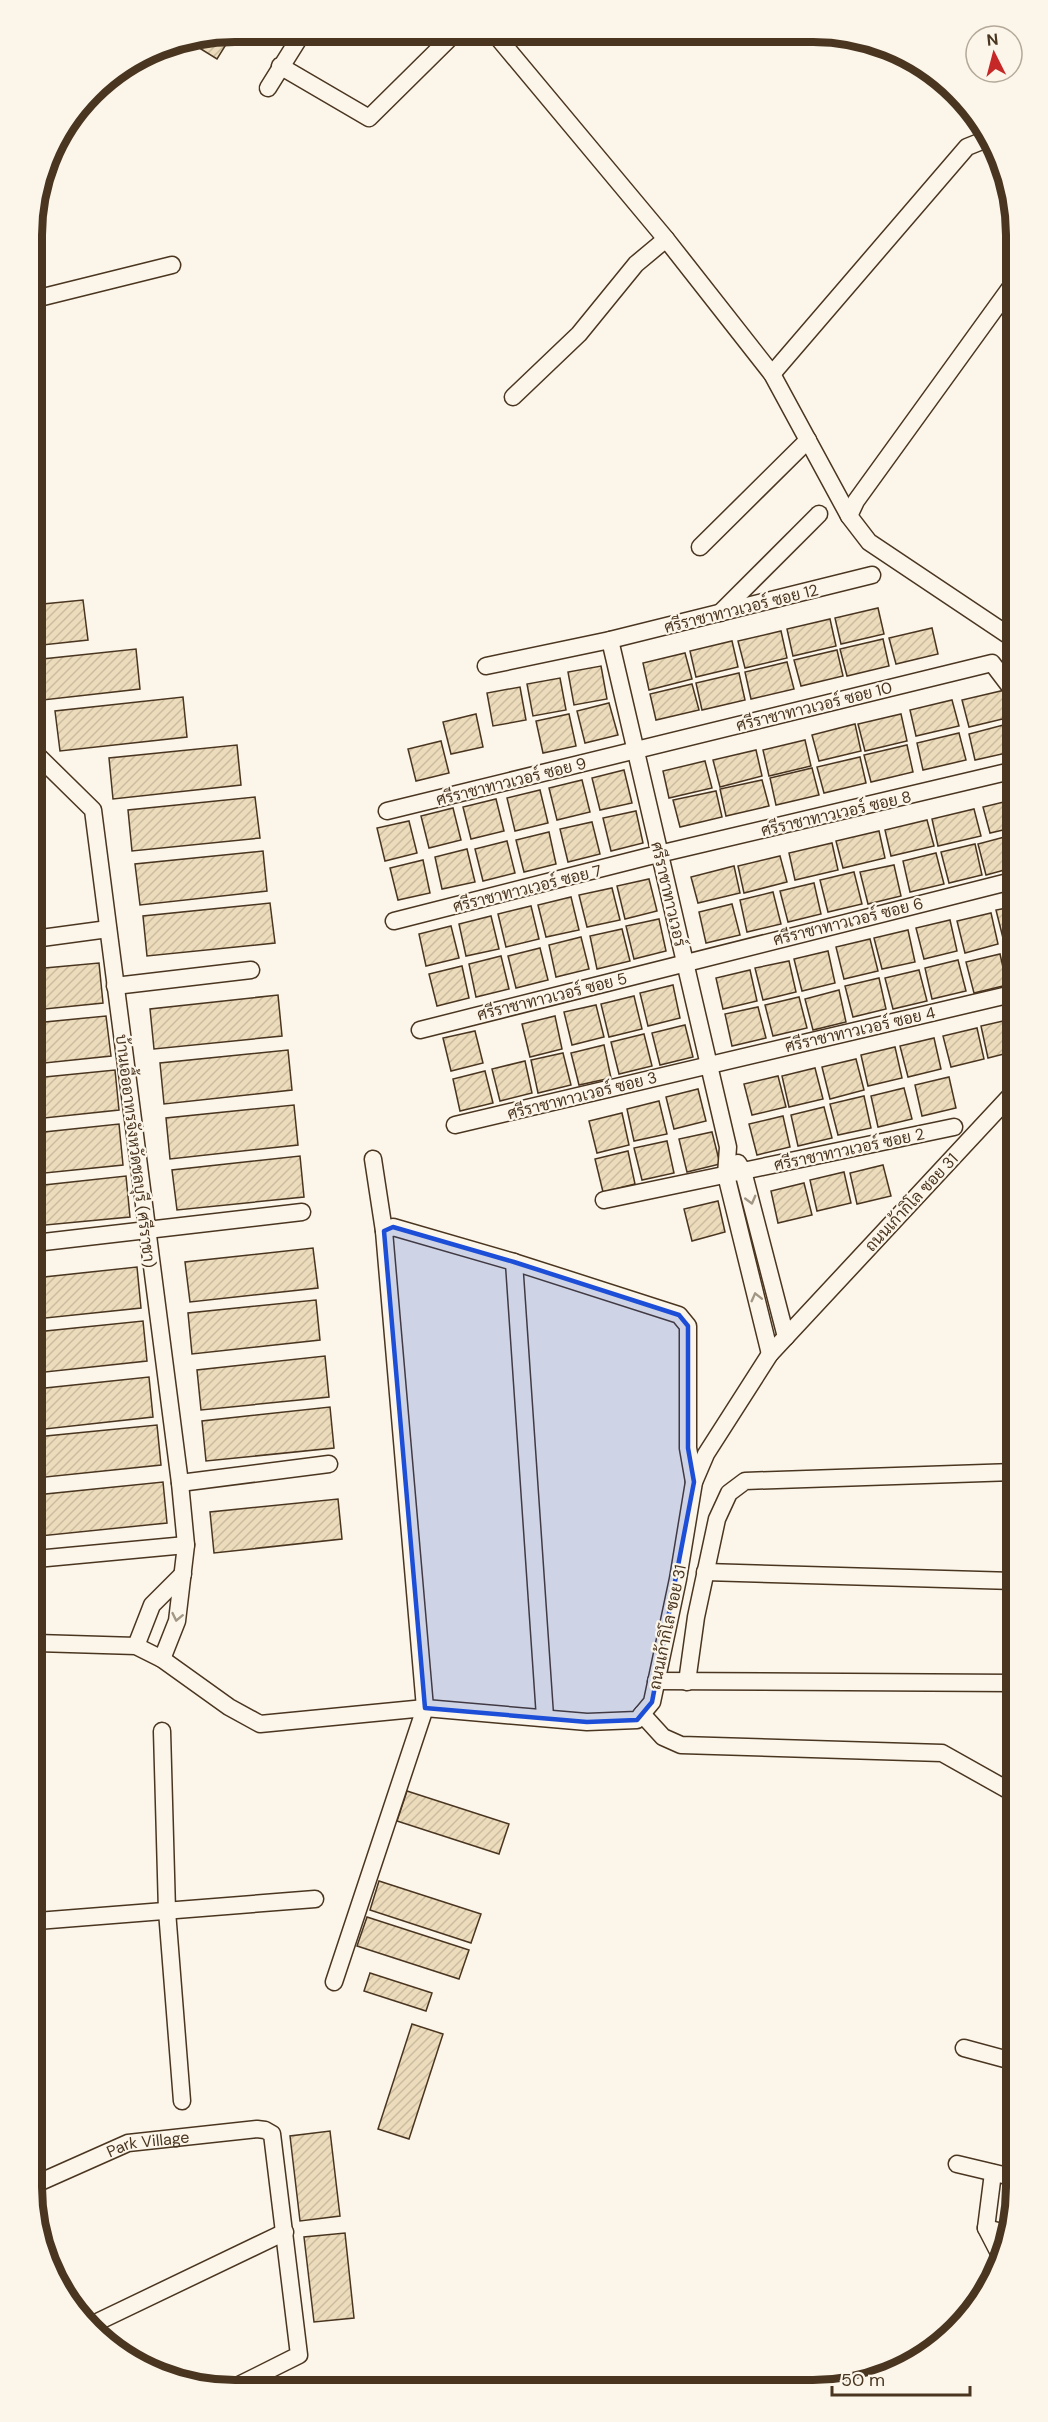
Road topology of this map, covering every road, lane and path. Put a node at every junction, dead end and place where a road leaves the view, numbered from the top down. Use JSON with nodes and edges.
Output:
{"nodes":[{"id":1,"x":296,"y":42,"type":"edge"},
{"id":2,"x":446,"y":42,"type":"edge"},
{"id":3,"x":502,"y":42,"type":"edge"},
{"id":4,"x":280,"y":66,"type":"junction"},
{"id":5,"x":268,"y":88,"type":"dead end"},
{"id":6,"x":982,"y":142,"type":"edge"},
{"id":7,"x":666,"y":239,"type":"junction"},
{"id":8,"x":172,"y":265,"type":"dead end"},
{"id":9,"x":1006,"y":294,"type":"edge"},
{"id":10,"x":42,"y":297,"type":"edge"},
{"id":11,"x":772,"y":374,"type":"junction"},
{"id":12,"x":513,"y":397,"type":"dead end"},
{"id":13,"x":808,"y":440,"type":"junction"},
{"id":14,"x":819,"y":514,"type":"dead end"},
{"id":15,"x":849,"y":516,"type":"junction"},
{"id":16,"x":700,"y":547,"type":"dead end"},
{"id":17,"x":872,"y":575,"type":"dead end"},
{"id":18,"x":720,"y":613,"type":"junction"},
{"id":19,"x":1006,"y":634,"type":"edge"},
{"id":20,"x":610,"y":640,"type":"junction"},
{"id":21,"x":486,"y":666,"type":"dead end"},
{"id":22,"x":1006,"y":681,"type":"edge"},
{"id":23,"x":636,"y":750,"type":"junction"},
{"id":24,"x":42,"y":760,"type":"edge"},
{"id":25,"x":1006,"y":772,"type":"edge"},
{"id":26,"x":387,"y":811,"type":"dead end"},
{"id":27,"x":660,"y":854,"type":"junction"},
{"id":28,"x":1006,"y":882,"type":"edge"},
{"id":29,"x":394,"y":921,"type":"dead end"},
{"id":30,"x":108,"y":929,"type":"junction"},
{"id":31,"x":42,"y":938,"type":"edge"},
{"id":32,"x":685,"y":962,"type":"junction"},
{"id":33,"x":251,"y":970,"type":"dead end"},
{"id":34,"x":115,"y":986,"type":"junction"},
{"id":35,"x":1006,"y":995,"type":"edge"},
{"id":36,"x":420,"y":1030,"type":"dead end"},
{"id":37,"x":709,"y":1064,"type":"junction"},
{"id":38,"x":1006,"y":1100,"type":"edge"},
{"id":39,"x":455,"y":1125,"type":"dead end"},
{"id":40,"x":954,"y":1127,"type":"dead end"},
{"id":41,"x":728,"y":1147,"type":"junction"},
{"id":42,"x":373,"y":1159,"type":"dead end"},
{"id":43,"x":743,"y":1171,"type":"junction"},
{"id":44,"x":726,"y":1175,"type":"junction"},
{"id":45,"x":604,"y":1200,"type":"dead end"},
{"id":46,"x":302,"y":1212,"type":"dead end"},
{"id":47,"x":146,"y":1230,"type":"junction"},
{"id":48,"x":384,"y":1231,"type":"junction"},
{"id":49,"x":42,"y":1242,"type":"edge"},
{"id":50,"x":514,"y":1262,"type":"junction"},
{"id":51,"x":786,"y":1337,"type":"junction"},
{"id":52,"x":770,"y":1354,"type":"junction"},
{"id":53,"x":329,"y":1464,"type":"dead end"},
{"id":54,"x":1006,"y":1472,"type":"edge"},
{"id":55,"x":694,"y":1482,"type":"junction"},
{"id":56,"x":180,"y":1483,"type":"junction"},
{"id":57,"x":186,"y":1545,"type":"junction"},
{"id":58,"x":42,"y":1558,"type":"edge"},
{"id":59,"x":705,"y":1572,"type":"junction"},
{"id":60,"x":183,"y":1574,"type":"junction"},
{"id":61,"x":1006,"y":1581,"type":"edge"},
{"id":62,"x":42,"y":1643,"type":"edge"},
{"id":63,"x":136,"y":1646,"type":"junction"},
{"id":64,"x":162,"y":1659,"type":"junction"},
{"id":65,"x":656,"y":1681,"type":"junction"},
{"id":66,"x":687,"y":1682,"type":"junction"},
{"id":67,"x":1006,"y":1683,"type":"edge"},
{"id":68,"x":425,"y":1707,"type":"junction"},
{"id":69,"x":642,"y":1714,"type":"junction"},
{"id":70,"x":545,"y":1717,"type":"junction"},
{"id":71,"x":162,"y":1731,"type":"dead end"},
{"id":72,"x":1006,"y":1789,"type":"edge"},
{"id":73,"x":315,"y":1899,"type":"dead end"},
{"id":74,"x":167,"y":1911,"type":"junction"},
{"id":75,"x":42,"y":1921,"type":"edge"},
{"id":76,"x":334,"y":1982,"type":"dead end"},
{"id":77,"x":964,"y":2048,"type":"dead end"},
{"id":78,"x":1006,"y":2059,"type":"edge"},
{"id":79,"x":182,"y":2101,"type":"dead end"},
{"id":80,"x":957,"y":2164,"type":"dead end"},
{"id":81,"x":993,"y":2173,"type":"junction"},
{"id":82,"x":1006,"y":2176,"type":"edge"},
{"id":83,"x":42,"y":2182,"type":"edge"},
{"id":84,"x":986,"y":2228,"type":"junction"},
{"id":85,"x":285,"y":2232,"type":"junction"},
{"id":86,"x":1000,"y":2232,"type":"edge"},
{"id":87,"x":996,"y":2248,"type":"edge"},
{"id":88,"x":97,"y":2322,"type":"edge"},
{"id":89,"x":249,"y":2380,"type":"edge"}],
"edges":[{"from":1,"to":4,"type":"street"},
{"from":2,"to":4,"type":"street"},
{"from":3,"to":7,"type":"street"},
{"from":4,"to":5,"type":"street"},
{"from":6,"to":11,"type":"street"},
{"from":7,"to":11,"type":"street"},
{"from":7,"to":12,"type":"street"},
{"from":8,"to":10,"type":"street"},
{"from":9,"to":15,"type":"street"},
{"from":11,"to":13,"type":"street"},
{"from":13,"to":15,"type":"street"},
{"from":13,"to":16,"type":"street"},
{"from":14,"to":18,"type":"street"},
{"from":15,"to":19,"type":"street"},
{"from":17,"to":18,"type":"street","name":"ศรีราชาทาวเวอร์ ซอย 12"},
{"from":18,"to":20,"type":"street","name":"ศรีราชาทาวเวอร์ ซอย 12"},
{"from":20,"to":21,"type":"street","name":"ศรีราชาทาวเวอร์ ซอย 12"},
{"from":20,"to":23,"type":"street","name":"ศรีราชาทาวเวอร์"},
{"from":22,"to":23,"type":"street","name":"ศรีราชาทาวเวอร์ ซอย 10"},
{"from":23,"to":26,"type":"street","name":"ศรีราชาทาวเวอร์ ซอย 9"},
{"from":23,"to":27,"type":"street","name":"ศรีราชาทาวเวอร์"},
{"from":24,"to":30,"type":"street","name":"บ้านเอื้ออาทรจังหวัดชลบุรี (ศรีราชา)"},
{"from":25,"to":27,"type":"street","name":"ศรีราชาทาวเวอร์ ซอย 8"},
{"from":27,"to":29,"type":"street","name":"ศรีราชาทาวเวอร์ ซอย 7"},
{"from":27,"to":32,"type":"street","name":"ศรีราชาทาวเวอร์"},
{"from":28,"to":32,"type":"street","name":"ศรีราชาทาวเวอร์ ซอย 6"},
{"from":30,"to":31,"type":"street"},
{"from":30,"to":34,"type":"street","name":"บ้านเอื้ออาทรจังหวัดชลบุรี (ศรีราชา)"},
{"from":32,"to":36,"type":"street","name":"ศรีราชาทาวเวอร์ ซอย 5"},
{"from":32,"to":37,"type":"street","name":"ศรีราชาทาวเวอร์"},
{"from":33,"to":34,"type":"street"},
{"from":34,"to":47,"type":"street","name":"บ้านเอื้ออาทรจังหวัดชลบุรี (ศรีราชา)"},
{"from":35,"to":37,"type":"street","name":"ศรีราชาทาวเวอร์ ซอย 4"},
{"from":37,"to":39,"type":"street","name":"ศรีราชาทาวเวอร์ ซอย 3"},
{"from":37,"to":41,"type":"street","name":"ศรีราชาทาวเวอร์"},
{"from":38,"to":51,"type":"street","name":"ถนนเก้ากิโล ซอย 31"},
{"from":40,"to":43,"type":"street","name":"ศรีราชาทาวเวอร์ ซอย 2"},
{"from":41,"to":43,"type":"street","name":"ศรีราชาทาวเวอร์"},
{"from":41,"to":44,"type":"street","name":"ศรีราชาทาวเวอร์"},
{"from":42,"to":48,"type":"street"},
{"from":43,"to":44,"type":"street","name":"ศรีราชาทาวเวอร์ ซอย 2"},
{"from":43,"to":51,"type":"street","name":"ศรีราชาทาวเวอร์","one_way":true},
{"from":44,"to":45,"type":"street","name":"ศรีราชาทาวเวอร์ ซอย 2"},
{"from":52,"to":44,"type":"street","name":"ศรีราชาทาวเวอร์","one_way":true},
{"from":46,"to":47,"type":"street"},
{"from":47,"to":49,"type":"street"},
{"from":47,"to":56,"type":"street","name":"บ้านเอื้ออาทรจังหวัดชลบุรี (ศรีราชา)"},
{"from":48,"to":50,"type":"street"},
{"from":48,"to":68,"type":"street"},
{"from":50,"to":55,"type":"street"},
{"from":50,"to":70,"type":"street"},
{"from":51,"to":52,"type":"street","name":"ถนนเก้ากิโล ซอย 31"},
{"from":52,"to":55,"type":"street","name":"ถนนเก้ากิโล ซอย 31"},
{"from":53,"to":56,"type":"street"},
{"from":54,"to":59,"type":"street"},
{"from":55,"to":65,"type":"street","name":"ถนนเก้ากิโล ซอย 31"},
{"from":56,"to":57,"type":"street","name":"บ้านเอื้ออาทรจังหวัดชลบุรี (ศรีราชา)"},
{"from":57,"to":58,"type":"street"},
{"from":57,"to":60,"type":"street","name":"บ้านเอื้ออาทรจังหวัดชลบุรี (ศรีราชา)"},
{"from":59,"to":61,"type":"street"},
{"from":59,"to":66,"type":"street"},
{"from":60,"to":63,"type":"street"},
{"from":60,"to":64,"type":"street","name":"บ้านเอื้ออาทรจังหวัดชลบุรี (ศรีราชา)","one_way":true},
{"from":62,"to":63,"type":"street"},
{"from":63,"to":64,"type":"street"},
{"from":64,"to":68,"type":"street"},
{"from":65,"to":66,"type":"street"},
{"from":65,"to":69,"type":"street","name":"ถนนเก้ากิโล ซอย 31"},
{"from":66,"to":67,"type":"street"},
{"from":68,"to":70,"type":"street"},
{"from":68,"to":76,"type":"street"},
{"from":69,"to":70,"type":"street"},
{"from":69,"to":72,"type":"street"},
{"from":71,"to":74,"type":"street"},
{"from":73,"to":74,"type":"street"},
{"from":74,"to":75,"type":"street"},
{"from":74,"to":79,"type":"street"},
{"from":77,"to":78,"type":"street"},
{"from":80,"to":81,"type":"street"},
{"from":81,"to":82,"type":"street"},
{"from":81,"to":84,"type":"street"},
{"from":83,"to":85,"type":"street"},
{"from":84,"to":86,"type":"street"},
{"from":84,"to":87,"type":"street"},
{"from":85,"to":88,"type":"street"},
{"from":85,"to":89,"type":"street"}]}
